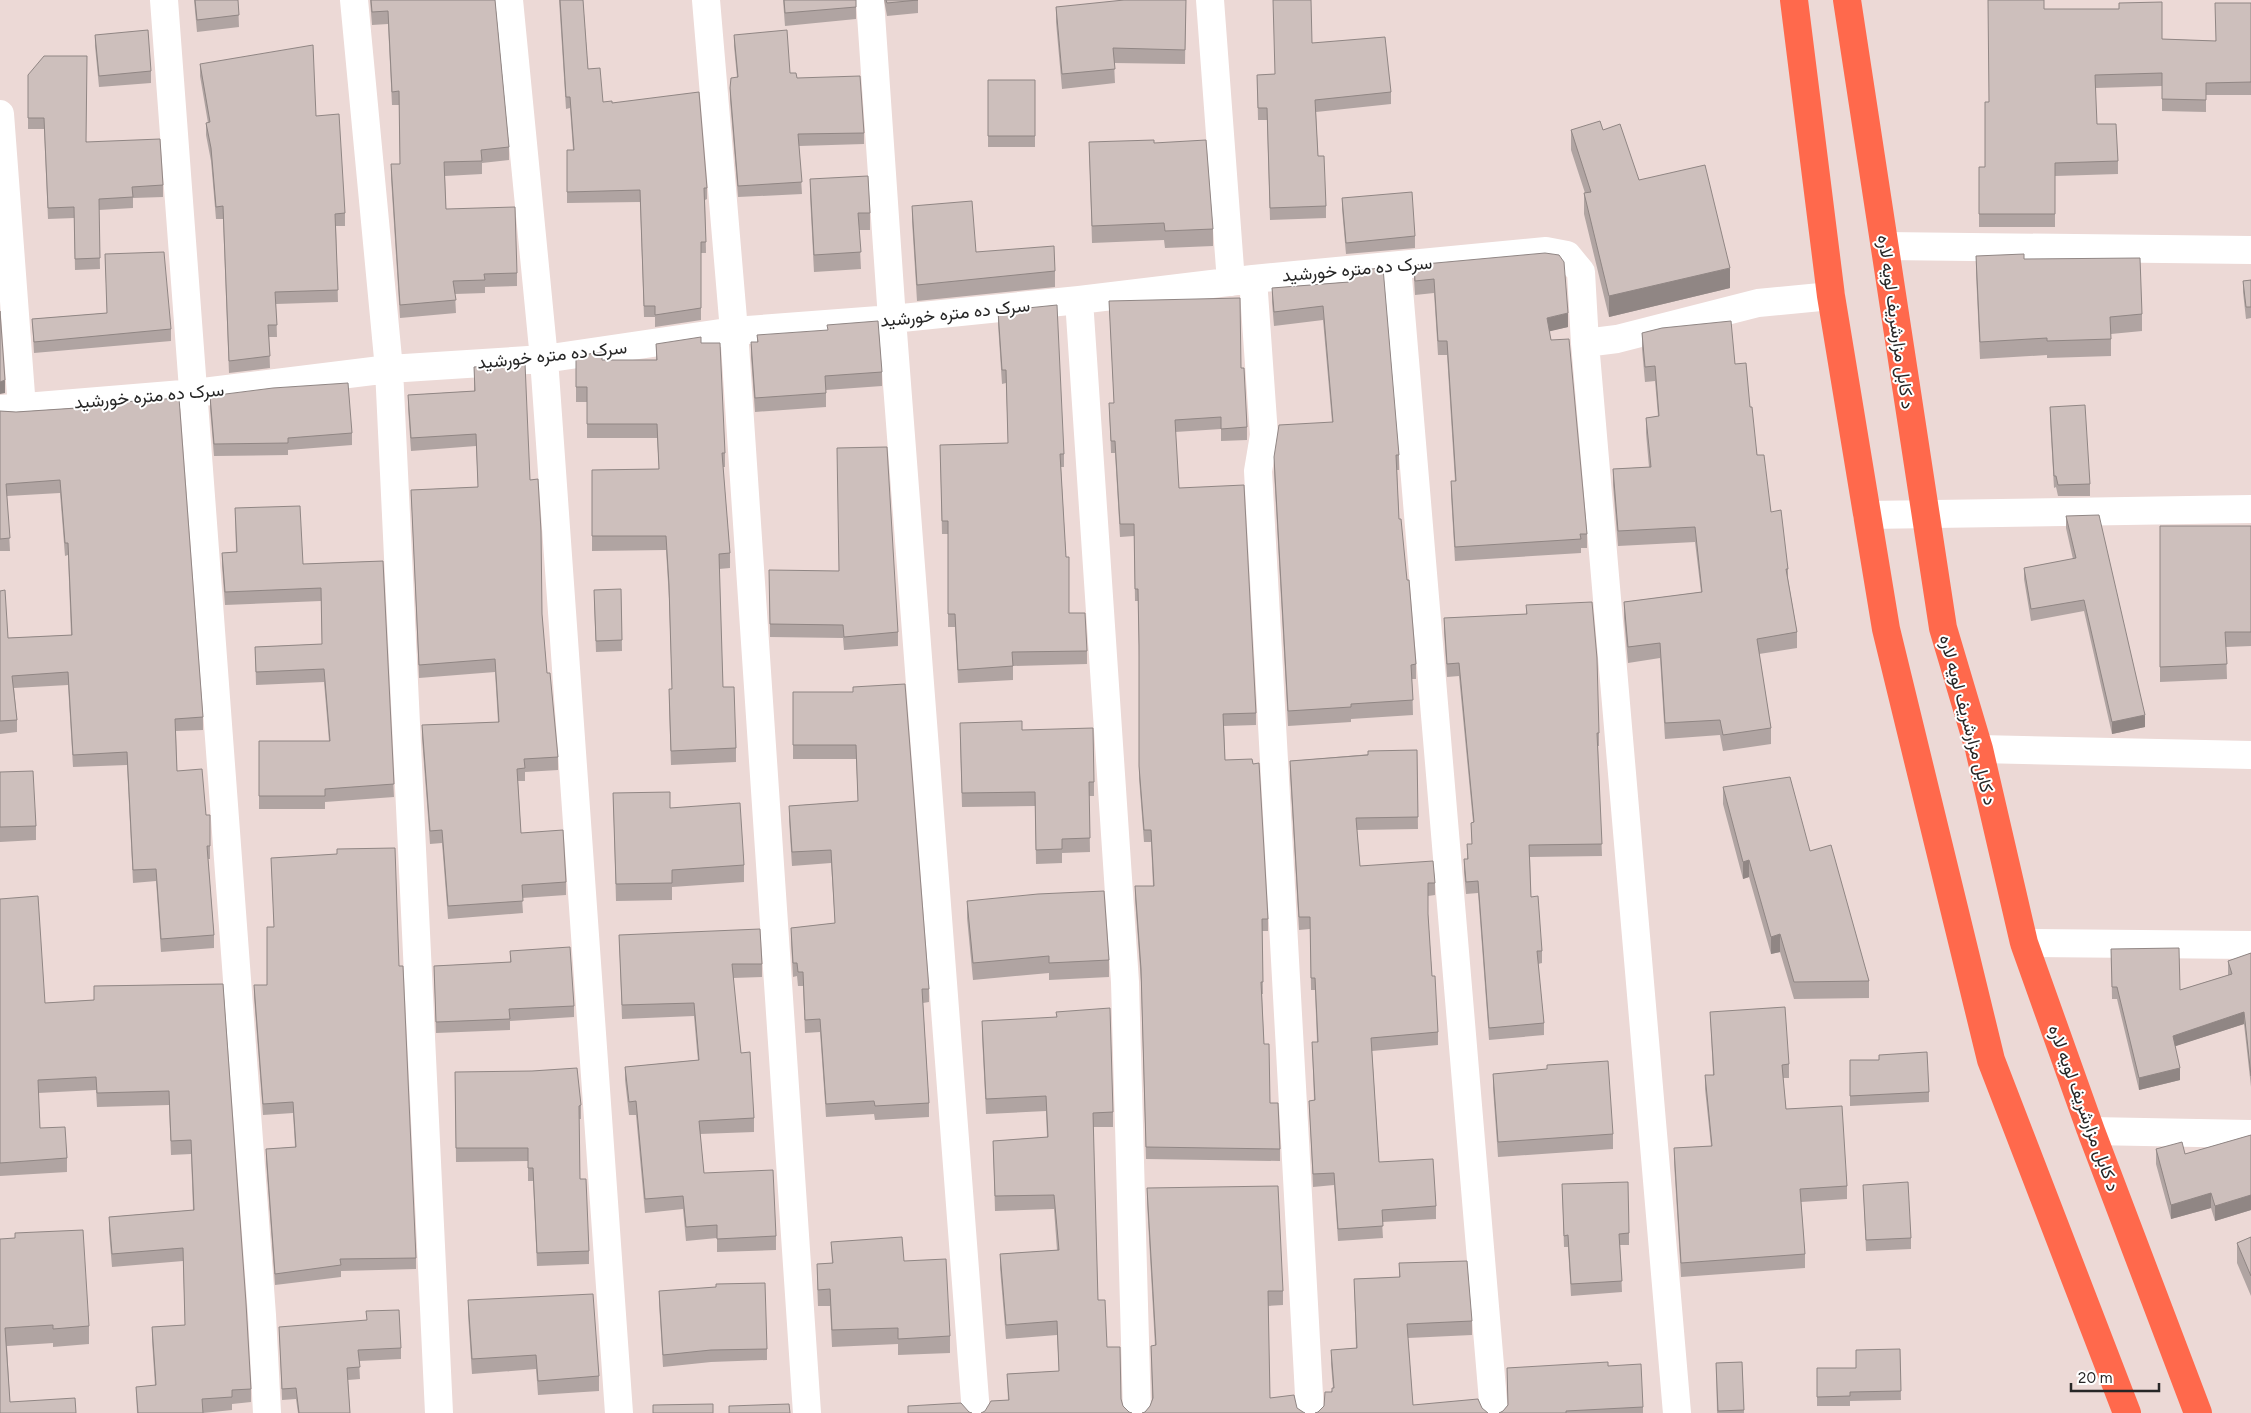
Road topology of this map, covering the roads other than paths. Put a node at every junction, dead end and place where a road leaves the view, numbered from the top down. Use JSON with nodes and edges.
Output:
{"nodes":[{"id":1,"x":164,"y":0,"type":"edge"},
{"id":2,"x":354,"y":0,"type":"edge"},
{"id":3,"x":509,"y":0,"type":"edge"},
{"id":4,"x":706,"y":0,"type":"edge"},
{"id":5,"x":870,"y":0,"type":"edge"},
{"id":6,"x":1210,"y":0,"type":"edge"},
{"id":7,"x":1794,"y":0,"type":"edge"},
{"id":8,"x":1847,"y":0,"type":"edge"},
{"id":9,"x":0,"y":114,"type":"edge"},
{"id":10,"x":1885,"y":246,"type":"junction"},
{"id":11,"x":2251,"y":250,"type":"edge"},
{"id":12,"x":1397,"y":266,"type":"junction"},
{"id":13,"x":1242,"y":280,"type":"junction"},
{"id":14,"x":1831,"y":296,"type":"junction"},
{"id":15,"x":1079,"y":300,"type":"junction"},
{"id":16,"x":892,"y":319,"type":"junction"},
{"id":17,"x":734,"y":331,"type":"junction"},
{"id":18,"x":1585,"y":343,"type":"junction"},
{"id":19,"x":544,"y":359,"type":"junction"},
{"id":20,"x":389,"y":369,"type":"junction"},
{"id":21,"x":195,"y":393,"type":"junction"},
{"id":22,"x":11,"y":409,"type":"edge"},
{"id":23,"x":2251,"y":509,"type":"edge"},
{"id":24,"x":1926,"y":514,"type":"junction"},
{"id":25,"x":1867,"y":515,"type":"junction"},
{"id":26,"x":1978,"y":749,"type":"junction"},
{"id":27,"x":2251,"y":755,"type":"edge"},
{"id":28,"x":2024,"y":943,"type":"junction"},
{"id":29,"x":2251,"y":945,"type":"edge"},
{"id":30,"x":2092,"y":1132,"type":"junction"},
{"id":31,"x":2251,"y":1134,"type":"edge"},
{"id":32,"x":267,"y":1413,"type":"edge"},
{"id":33,"x":439,"y":1413,"type":"edge"},
{"id":34,"x":619,"y":1413,"type":"edge"},
{"id":35,"x":807,"y":1413,"type":"edge"},
{"id":36,"x":976,"y":1413,"type":"edge"},
{"id":37,"x":1137,"y":1413,"type":"edge"},
{"id":38,"x":1310,"y":1413,"type":"edge"},
{"id":39,"x":1494,"y":1413,"type":"edge"},
{"id":40,"x":1677,"y":1413,"type":"edge"},
{"id":41,"x":2127,"y":1413,"type":"edge"},
{"id":42,"x":2198,"y":1413,"type":"edge"}],
"edges":[{"from":1,"to":21,"type":"street"},
{"from":2,"to":20,"type":"street"},
{"from":3,"to":19,"type":"street"},
{"from":4,"to":17,"type":"street"},
{"from":5,"to":16,"type":"street"},
{"from":6,"to":13,"type":"street"},
{"from":7,"to":14,"type":"highway"},
{"from":8,"to":10,"type":"highway","name":"د کابل مزارشریف لویه لاره"},
{"from":9,"to":22,"type":"street"},
{"from":10,"to":11,"type":"street"},
{"from":10,"to":24,"type":"highway","name":"د کابل مزارشریف لویه لاره"},
{"from":12,"to":13,"type":"street","name":"سرک ده متره خورشید"},
{"from":12,"to":18,"type":"street","name":"سرک ده متره خورشید"},
{"from":12,"to":39,"type":"street"},
{"from":13,"to":15,"type":"street","name":"سرک ده متره خورشید"},
{"from":13,"to":38,"type":"street"},
{"from":14,"to":18,"type":"street"},
{"from":14,"to":25,"type":"highway"},
{"from":15,"to":16,"type":"street","name":"سرک ده متره خورشید"},
{"from":15,"to":37,"type":"street"},
{"from":16,"to":17,"type":"street","name":"سرک ده متره خورشید"},
{"from":16,"to":36,"type":"street"},
{"from":17,"to":19,"type":"street","name":"سرک ده متره خورشید"},
{"from":17,"to":35,"type":"street"},
{"from":18,"to":40,"type":"street","name":"سرک ده متره خورشید"},
{"from":19,"to":20,"type":"street","name":"سرک ده متره خورشید"},
{"from":19,"to":34,"type":"street"},
{"from":20,"to":21,"type":"street","name":"سرک ده متره خورشید"},
{"from":20,"to":33,"type":"street"},
{"from":21,"to":22,"type":"street","name":"سرک ده متره خورشید"},
{"from":21,"to":32,"type":"street"},
{"from":23,"to":24,"type":"street"},
{"from":24,"to":25,"type":"street"},
{"from":24,"to":26,"type":"highway","name":"د کابل مزارشریف لویه لاره"},
{"from":25,"to":41,"type":"highway"},
{"from":26,"to":27,"type":"street"},
{"from":26,"to":28,"type":"highway","name":"د کابل مزارشریف لویه لاره"},
{"from":28,"to":29,"type":"street"},
{"from":28,"to":30,"type":"highway","name":"د کابل مزارشریف لویه لاره"},
{"from":30,"to":31,"type":"street"},
{"from":30,"to":42,"type":"highway","name":"د کابل مزارشریف لویه لاره"}]}
